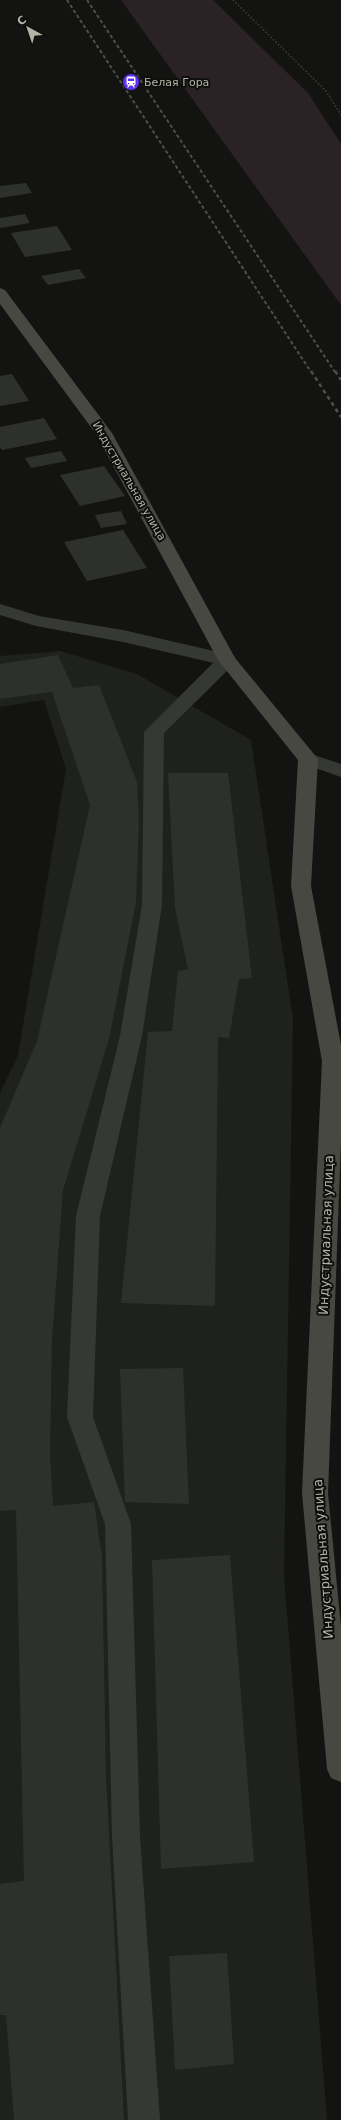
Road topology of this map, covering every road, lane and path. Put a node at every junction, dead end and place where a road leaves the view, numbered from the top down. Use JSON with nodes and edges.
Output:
{"nodes":[{"id":1,"x":233,"y":0,"type":"edge"},
{"id":2,"x":341,"y":115,"type":"edge"},
{"id":3,"x":0,"y":293,"type":"edge"},
{"id":4,"x":0,"y":609,"type":"edge"},
{"id":5,"x":227,"y":660,"type":"junction"},
{"id":6,"x":308,"y":759,"type":"junction"},
{"id":7,"x":341,"y":771,"type":"edge"},
{"id":8,"x":334,"y":1233,"type":"edge"},
{"id":9,"x":341,"y":1769,"type":"edge"},
{"id":10,"x":144,"y":2120,"type":"edge"}],
"edges":[{"from":1,"to":2,"type":"path"},
{"from":3,"to":5,"type":"street","name":"Индустриальная улица"},
{"from":4,"to":5,"type":"street"},
{"from":5,"to":6,"type":"street","name":"Индустриальная улица"},
{"from":5,"to":10,"type":"street"},
{"from":6,"to":7,"type":"street"},
{"from":6,"to":8,"type":"street","name":"Индустриальная улица"},
{"from":8,"to":9,"type":"street","name":"Индустриальная улица"}]}
